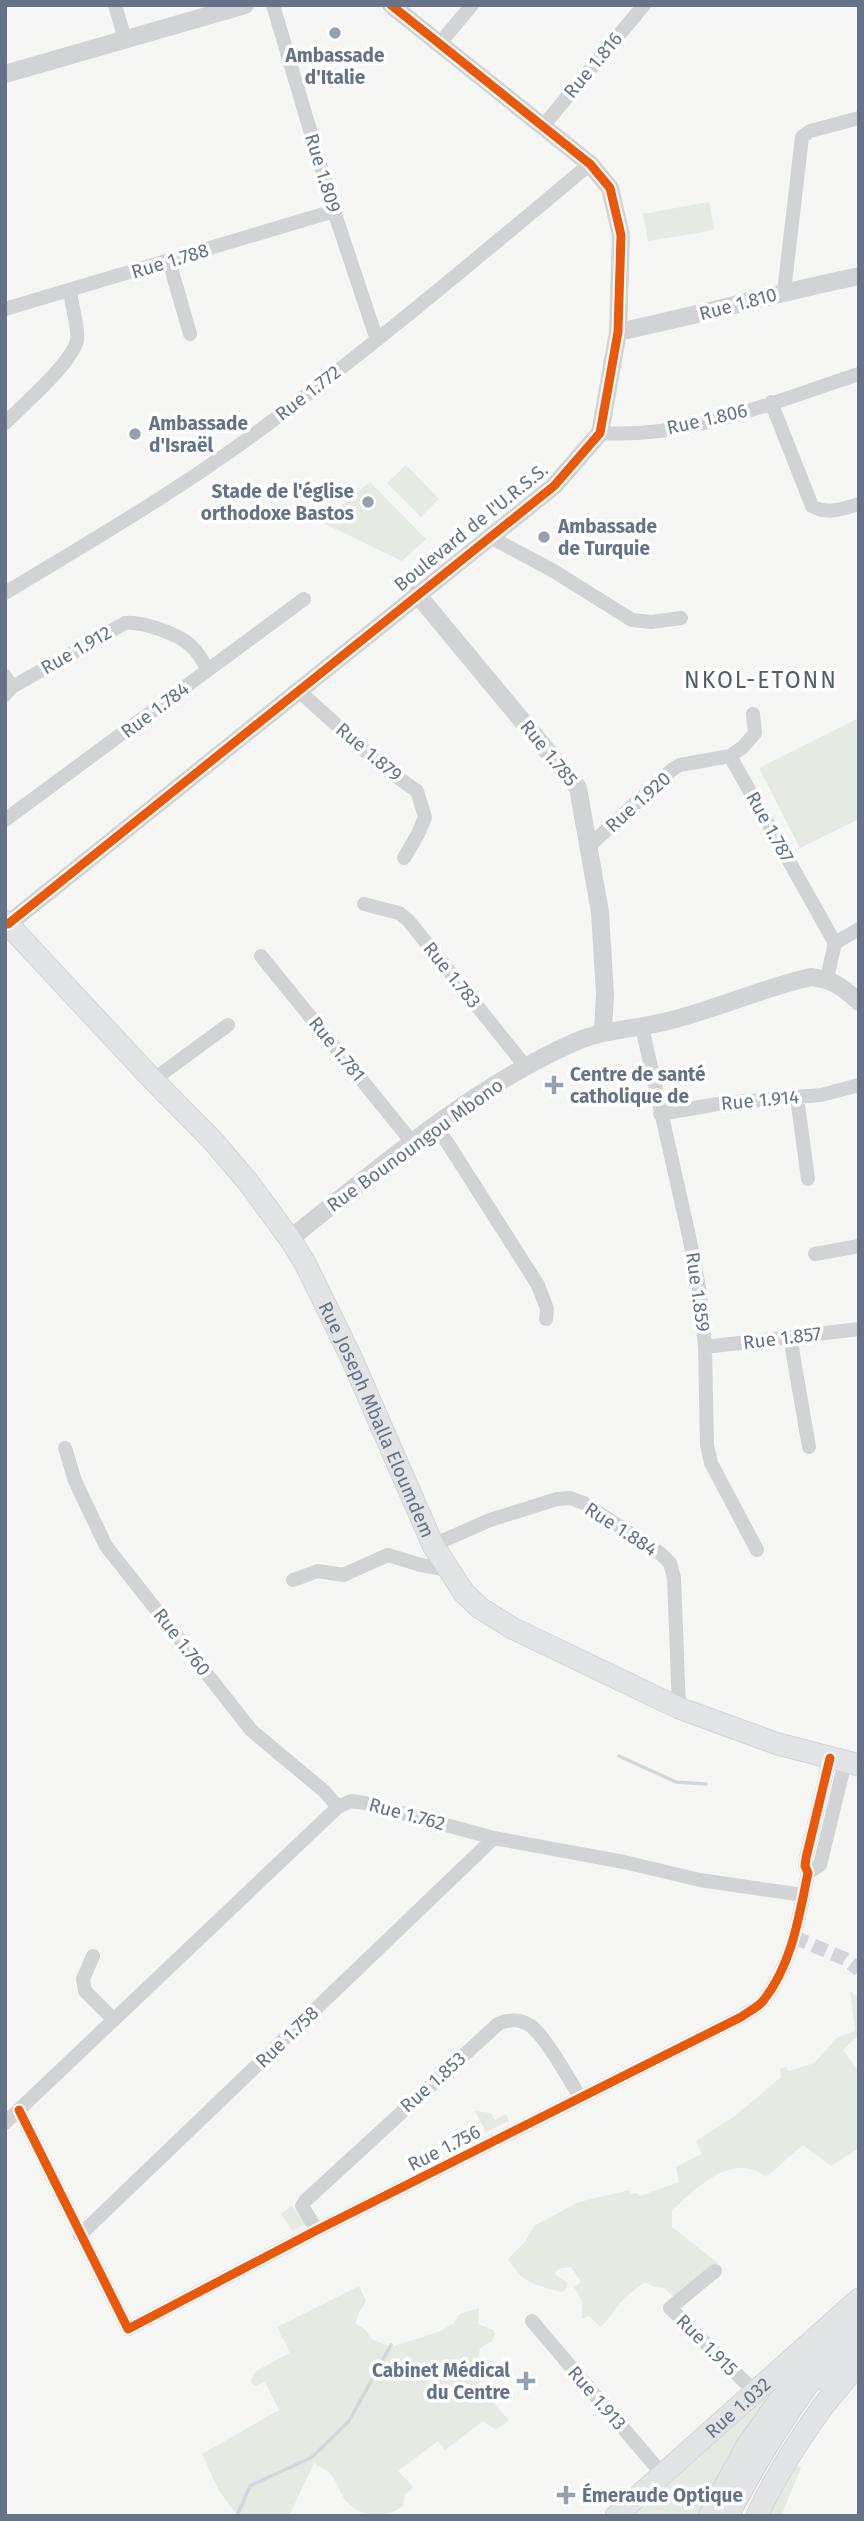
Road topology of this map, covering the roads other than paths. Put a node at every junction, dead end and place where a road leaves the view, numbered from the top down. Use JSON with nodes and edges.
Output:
{"nodes":[{"id":1,"x":115,"y":5,"type":"edge"},
{"id":2,"x":245,"y":5,"type":"edge"},
{"id":3,"x":273,"y":5,"type":"edge"},
{"id":4,"x":391,"y":5,"type":"edge"},
{"id":5,"x":472,"y":5,"type":"edge"},
{"id":6,"x":644,"y":5,"type":"edge"},
{"id":7,"x":125,"y":39,"type":"junction"},
{"id":8,"x":439,"y":44,"type":"junction"},
{"id":9,"x":5,"y":74,"type":"edge"},
{"id":10,"x":859,"y":118,"type":"edge"},
{"id":11,"x":543,"y":126,"type":"junction"},
{"id":12,"x":590,"y":164,"type":"junction"},
{"id":13,"x":334,"y":211,"type":"junction"},
{"id":14,"x":169,"y":261,"type":"junction"},
{"id":15,"x":859,"y":276,"type":"edge"},
{"id":16,"x":69,"y":290,"type":"junction"},
{"id":17,"x":784,"y":292,"type":"junction"},
{"id":18,"x":5,"y":309,"type":"edge"},
{"id":19,"x":618,"y":332,"type":"junction"},
{"id":20,"x":190,"y":334,"type":"dead end"},
{"id":21,"x":377,"y":340,"type":"junction"},
{"id":22,"x":859,"y":373,"type":"edge"},
{"id":23,"x":771,"y":402,"type":"junction"},
{"id":24,"x":5,"y":423,"type":"edge"},
{"id":25,"x":600,"y":433,"type":"junction"},
{"id":26,"x":859,"y":504,"type":"edge"},
{"id":27,"x":490,"y":537,"type":"junction"},
{"id":28,"x":5,"y":593,"type":"edge"},
{"id":29,"x":417,"y":594,"type":"junction"},
{"id":30,"x":304,"y":599,"type":"dead end"},
{"id":31,"x":681,"y":618,"type":"dead end"},
{"id":32,"x":208,"y":670,"type":"junction"},
{"id":33,"x":7,"y":686,"type":"edge"},
{"id":34,"x":299,"y":691,"type":"junction"},
{"id":35,"x":753,"y":714,"type":"dead end"},
{"id":36,"x":730,"y":756,"type":"junction"},
{"id":37,"x":5,"y":820,"type":"edge"},
{"id":38,"x":590,"y":845,"type":"junction"},
{"id":39,"x":404,"y":858,"type":"dead end"},
{"id":40,"x":364,"y":904,"type":"dead end"},
{"id":41,"x":7,"y":923,"type":"edge"},
{"id":42,"x":859,"y":929,"type":"edge"},
{"id":43,"x":835,"y":943,"type":"junction"},
{"id":44,"x":261,"y":956,"type":"dead end"},
{"id":45,"x":827,"y":978,"type":"junction"},
{"id":46,"x":859,"y":1002,"type":"edge"},
{"id":47,"x":228,"y":1025,"type":"dead end"},
{"id":48,"x":642,"y":1027,"type":"junction"},
{"id":49,"x":603,"y":1031,"type":"junction"},
{"id":50,"x":526,"y":1068,"type":"junction"},
{"id":51,"x":153,"y":1080,"type":"junction"},
{"id":52,"x":859,"y":1085,"type":"edge"},
{"id":53,"x":797,"y":1097,"type":"junction"},
{"id":54,"x":660,"y":1114,"type":"junction"},
{"id":55,"x":436,"y":1125,"type":"junction"},
{"id":56,"x":412,"y":1142,"type":"junction"},
{"id":57,"x":808,"y":1178,"type":"dead end"},
{"id":58,"x":290,"y":1238,"type":"junction"},
{"id":59,"x":859,"y":1247,"type":"edge"},
{"id":60,"x":815,"y":1254,"type":"dead end"},
{"id":61,"x":546,"y":1319,"type":"dead end"},
{"id":62,"x":859,"y":1329,"type":"edge"},
{"id":63,"x":790,"y":1337,"type":"junction"},
{"id":64,"x":705,"y":1347,"type":"junction"},
{"id":65,"x":808,"y":1447,"type":"dead end"},
{"id":66,"x":65,"y":1448,"type":"dead end"},
{"id":67,"x":433,"y":1545,"type":"junction"},
{"id":68,"x":757,"y":1550,"type":"dead end"},
{"id":69,"x":449,"y":1570,"type":"junction"},
{"id":70,"x":293,"y":1580,"type":"dead end"},
{"id":71,"x":679,"y":1708,"type":"junction"},
{"id":72,"x":845,"y":1761,"type":"edge"},
{"id":73,"x":338,"y":1807,"type":"junction"},
{"id":74,"x":494,"y":1838,"type":"junction"},
{"id":75,"x":803,"y":1895,"type":"junction"},
{"id":76,"x":93,"y":1956,"type":"dead end"},
{"id":77,"x":114,"y":2020,"type":"junction"},
{"id":78,"x":580,"y":2097,"type":"junction"},
{"id":79,"x":19,"y":2110,"type":"junction"},
{"id":80,"x":5,"y":2123,"type":"edge"},
{"id":81,"x":317,"y":2230,"type":"junction"},
{"id":82,"x":80,"y":2235,"type":"junction"},
{"id":83,"x":715,"y":2271,"type":"dead end"},
{"id":84,"x":859,"y":2299,"type":"edge"},
{"id":85,"x":859,"y":2318,"type":"edge"},
{"id":86,"x":532,"y":2321,"type":"dead end"},
{"id":87,"x":831,"y":2326,"type":"junction"},
{"id":88,"x":856,"y":2349,"type":"edge"},
{"id":89,"x":756,"y":2393,"type":"junction"},
{"id":90,"x":663,"y":2475,"type":"junction"},
{"id":91,"x":616,"y":2516,"type":"edge"},
{"id":92,"x":709,"y":2516,"type":"edge"},
{"id":93,"x":726,"y":2516,"type":"edge"},
{"id":94,"x":742,"y":2516,"type":"edge"},
{"id":95,"x":757,"y":2516,"type":"edge"}],
"edges":[{"from":1,"to":7,"type":"street"},
{"from":2,"to":7,"type":"street"},
{"from":3,"to":13,"type":"street","name":"Rue 1.809"},
{"from":4,"to":8,"type":"street"},
{"from":5,"to":8,"type":"street"},
{"from":6,"to":11,"type":"street","name":"Rue 1.816"},
{"from":7,"to":9,"type":"street"},
{"from":8,"to":11,"type":"street"},
{"from":10,"to":17,"type":"street"},
{"from":11,"to":12,"type":"street"},
{"from":12,"to":19,"type":"street"},
{"from":12,"to":21,"type":"street","name":"Rue 1.772"},
{"from":13,"to":14,"type":"street","name":"Rue 1.788"},
{"from":13,"to":21,"type":"street","name":"Rue 1.809"},
{"from":14,"to":16,"type":"street","name":"Rue 1.788"},
{"from":14,"to":20,"type":"street"},
{"from":15,"to":17,"type":"street","name":"Rue 1.810"},
{"from":16,"to":18,"type":"street","name":"Rue 1.788"},
{"from":16,"to":24,"type":"street"},
{"from":17,"to":19,"type":"street","name":"Rue 1.810"},
{"from":19,"to":25,"type":"street"},
{"from":21,"to":28,"type":"street","name":"Rue 1.772"},
{"from":22,"to":23,"type":"street","name":"Rue 1.806"},
{"from":23,"to":25,"type":"street","name":"Rue 1.806"},
{"from":23,"to":26,"type":"street","name":"Rue 1.806"},
{"from":25,"to":27,"type":"street","name":"Boulevard de l'U.R.S.S."},
{"from":27,"to":29,"type":"street","name":"Boulevard de l'U.R.S.S."},
{"from":27,"to":31,"type":"street"},
{"from":29,"to":34,"type":"street","name":"Boulevard de l'U.R.S.S."},
{"from":29,"to":38,"type":"street","name":"Rue 1.785"},
{"from":30,"to":32,"type":"street","name":"Rue 1.784"},
{"from":32,"to":33,"type":"street","name":"Rue 1.912"},
{"from":32,"to":37,"type":"street","name":"Rue 1.784"},
{"from":34,"to":39,"type":"street","name":"Rue 1.879"},
{"from":34,"to":41,"type":"street","name":"Boulevard de l'U.R.S.S."},
{"from":35,"to":36,"type":"street"},
{"from":36,"to":38,"type":"street","name":"Rue 1.920"},
{"from":36,"to":43,"type":"street","name":"Rue 1.787"},
{"from":38,"to":49,"type":"street","name":"Rue 1.785"},
{"from":40,"to":50,"type":"street","name":"Rue 1.783"},
{"from":41,"to":51,"type":"main road","name":"Rue Joseph Mballa Eloumdem"},
{"from":42,"to":43,"type":"street"},
{"from":43,"to":45,"type":"street"},
{"from":44,"to":56,"type":"street","name":"Rue 1.781"},
{"from":45,"to":46,"type":"street"},
{"from":45,"to":48,"type":"street","name":"Rue Bounoungou Mbono"},
{"from":47,"to":51,"type":"street"},
{"from":48,"to":49,"type":"street","name":"Rue Bounoungou Mbono"},
{"from":48,"to":54,"type":"street","name":"Rue 1.859"},
{"from":49,"to":50,"type":"street","name":"Rue Bounoungou Mbono"},
{"from":50,"to":55,"type":"street","name":"Rue Bounoungou Mbono"},
{"from":51,"to":58,"type":"main road","name":"Rue Joseph Mballa Eloumdem"},
{"from":52,"to":53,"type":"street","name":"Rue 1.914"},
{"from":53,"to":54,"type":"street","name":"Rue 1.914"},
{"from":53,"to":57,"type":"street"},
{"from":54,"to":64,"type":"street","name":"Rue 1.859"},
{"from":55,"to":56,"type":"street","name":"Rue Bounoungou Mbono"},
{"from":55,"to":61,"type":"street"},
{"from":56,"to":58,"type":"street","name":"Rue Bounoungou Mbono"},
{"from":58,"to":67,"type":"main road","name":"Rue Joseph Mballa Eloumdem"},
{"from":59,"to":60,"type":"street"},
{"from":62,"to":63,"type":"street","name":"Rue 1.857"},
{"from":63,"to":64,"type":"street","name":"Rue 1.857"},
{"from":63,"to":65,"type":"street"},
{"from":64,"to":68,"type":"street","name":"Rue 1.859"},
{"from":66,"to":73,"type":"street","name":"Rue 1.760"},
{"from":67,"to":69,"type":"main road","name":"Rue Joseph Mballa Eloumdem"},
{"from":67,"to":71,"type":"street","name":"Rue 1.884"},
{"from":69,"to":70,"type":"street"},
{"from":69,"to":71,"type":"main road","name":"Rue Joseph Mballa Eloumdem"},
{"from":71,"to":72,"type":"main road","name":"Rue Joseph Mballa Eloumdem"},
{"from":72,"to":75,"type":"street","name":"Rue 1.756"},
{"from":73,"to":74,"type":"street","name":"Rue 1.762"},
{"from":73,"to":77,"type":"street"},
{"from":74,"to":75,"type":"street","name":"Rue 1.762"},
{"from":74,"to":82,"type":"street","name":"Rue 1.758"},
{"from":75,"to":78,"type":"street","name":"Rue 1.756"},
{"from":76,"to":77,"type":"street"},
{"from":77,"to":79,"type":"street"},
{"from":78,"to":81,"type":"street","name":"Rue 1.756"},
{"from":78,"to":81,"type":"street","name":"Rue 1.853"},
{"from":79,"to":80,"type":"street"},
{"from":79,"to":82,"type":"street","name":"Rue 1.756"},
{"from":81,"to":82,"type":"street","name":"Rue 1.756"},
{"from":83,"to":89,"type":"street","name":"Rue 1.915"},
{"from":84,"to":87,"type":"main road","name":"Rue 1.032"},
{"from":85,"to":93,"type":"highway"},
{"from":86,"to":90,"type":"street","name":"Rue 1.913"},
{"from":87,"to":89,"type":"main road","name":"Rue 1.032"},
{"from":87,"to":92,"type":"main road"},
{"from":88,"to":94,"type":"highway"},
{"from":88,"to":95,"type":"main road"},
{"from":89,"to":90,"type":"main road","name":"Rue 1.032"},
{"from":90,"to":91,"type":"main road","name":"Rue 1.032"}]}
